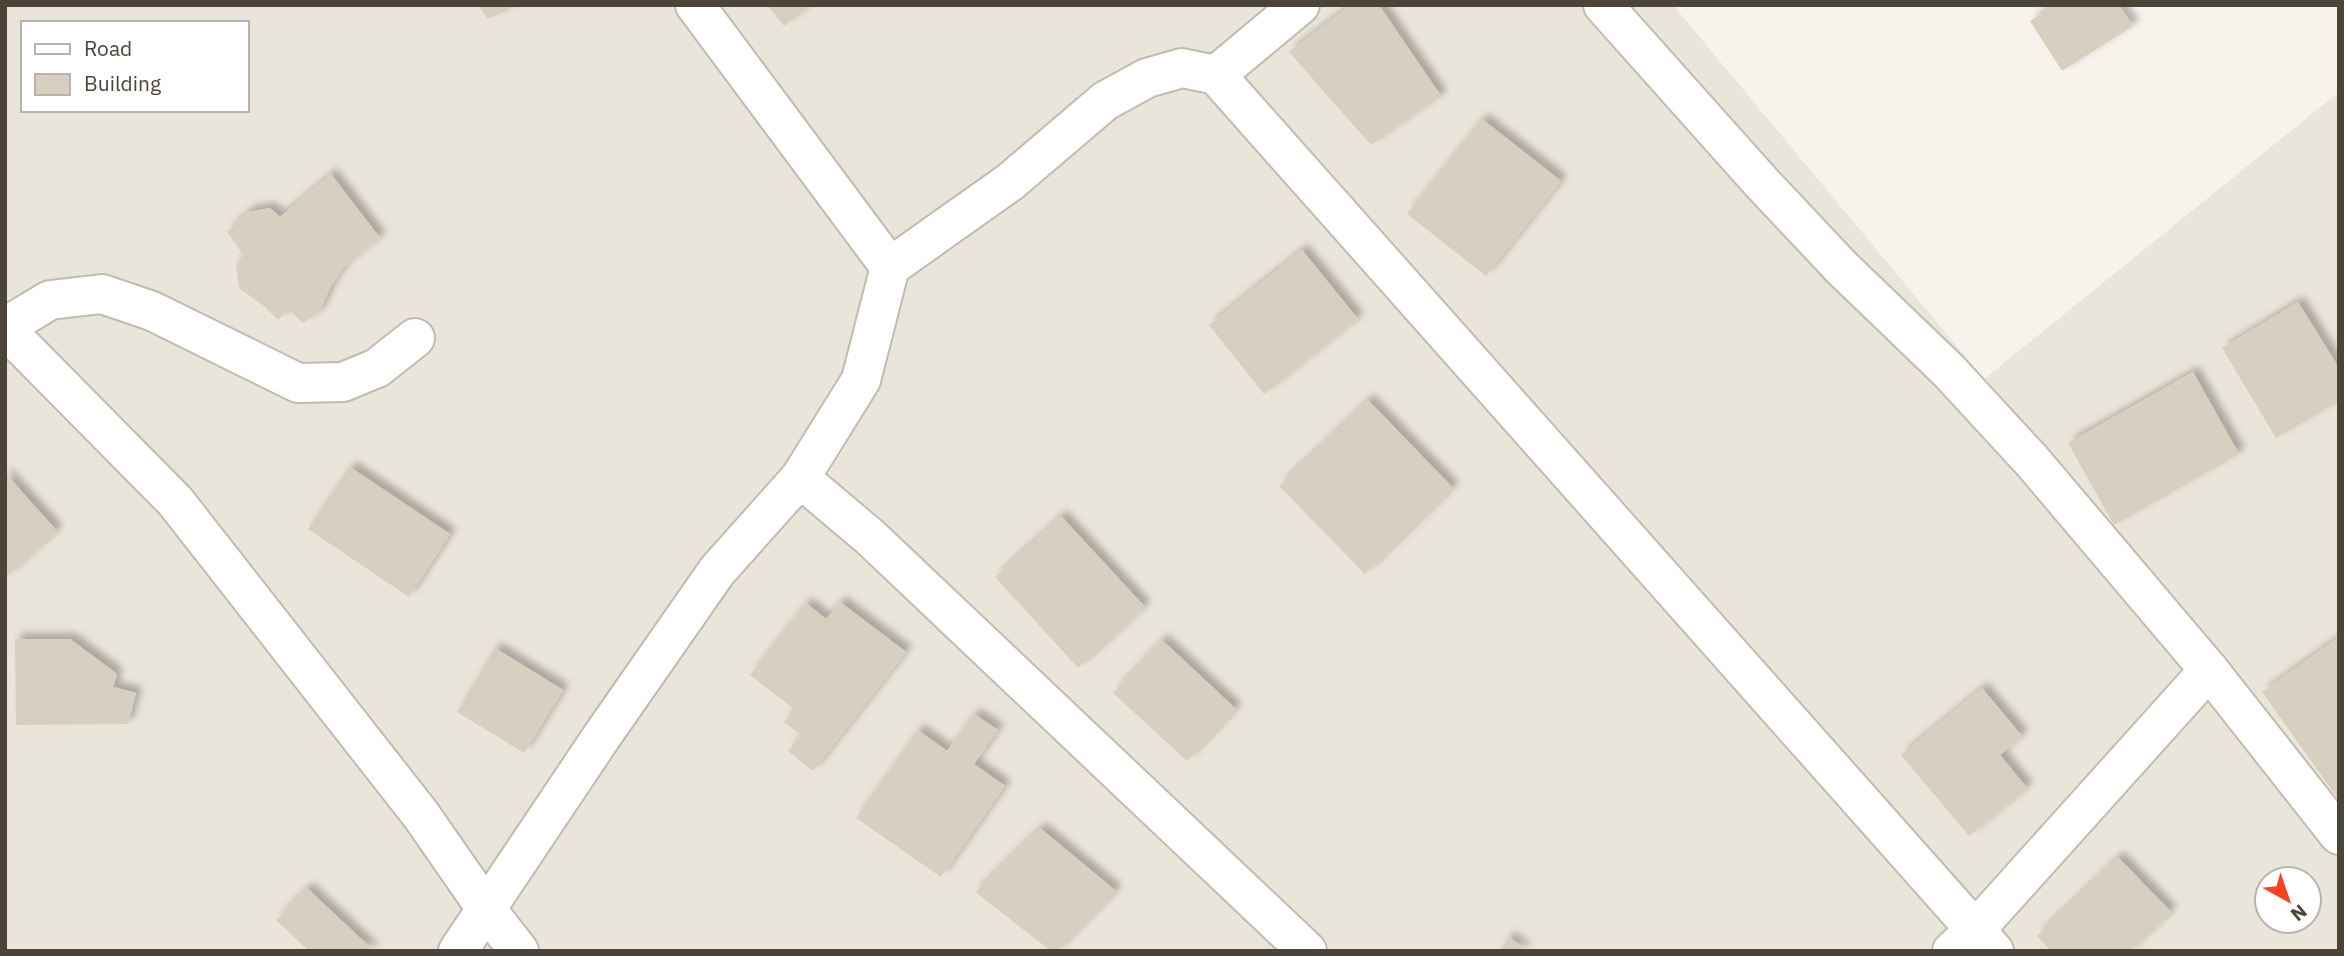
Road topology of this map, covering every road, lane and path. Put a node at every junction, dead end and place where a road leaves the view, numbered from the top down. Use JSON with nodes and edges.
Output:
{"nodes":[{"id":1,"x":695,"y":5,"type":"edge"},
{"id":2,"x":1300,"y":5,"type":"edge"},
{"id":3,"x":1603,"y":5,"type":"edge"},
{"id":4,"x":1216,"y":75,"type":"junction"},
{"id":5,"x":890,"y":267,"type":"junction"},
{"id":6,"x":5,"y":328,"type":"edge"},
{"id":7,"x":415,"y":338,"type":"dead end"},
{"id":8,"x":800,"y":478,"type":"junction"},
{"id":9,"x":2209,"y":670,"type":"junction"},
{"id":10,"x":2339,"y":835,"type":"edge"},
{"id":11,"x":487,"y":910,"type":"junction"},
{"id":12,"x":1974,"y":944,"type":"edge"},
{"id":13,"x":458,"y":951,"type":"edge"},
{"id":14,"x":519,"y":951,"type":"edge"},
{"id":15,"x":1307,"y":951,"type":"edge"}],
"edges":[{"from":1,"to":5,"type":"street"},
{"from":2,"to":4,"type":"street"},
{"from":3,"to":9,"type":"street"},
{"from":4,"to":5,"type":"street"},
{"from":4,"to":12,"type":"street"},
{"from":5,"to":8,"type":"street"},
{"from":6,"to":7,"type":"street"},
{"from":6,"to":11,"type":"street"},
{"from":8,"to":11,"type":"street"},
{"from":8,"to":15,"type":"street"},
{"from":9,"to":10,"type":"street"},
{"from":9,"to":12,"type":"street"},
{"from":11,"to":13,"type":"street"},
{"from":11,"to":14,"type":"street"}]}
